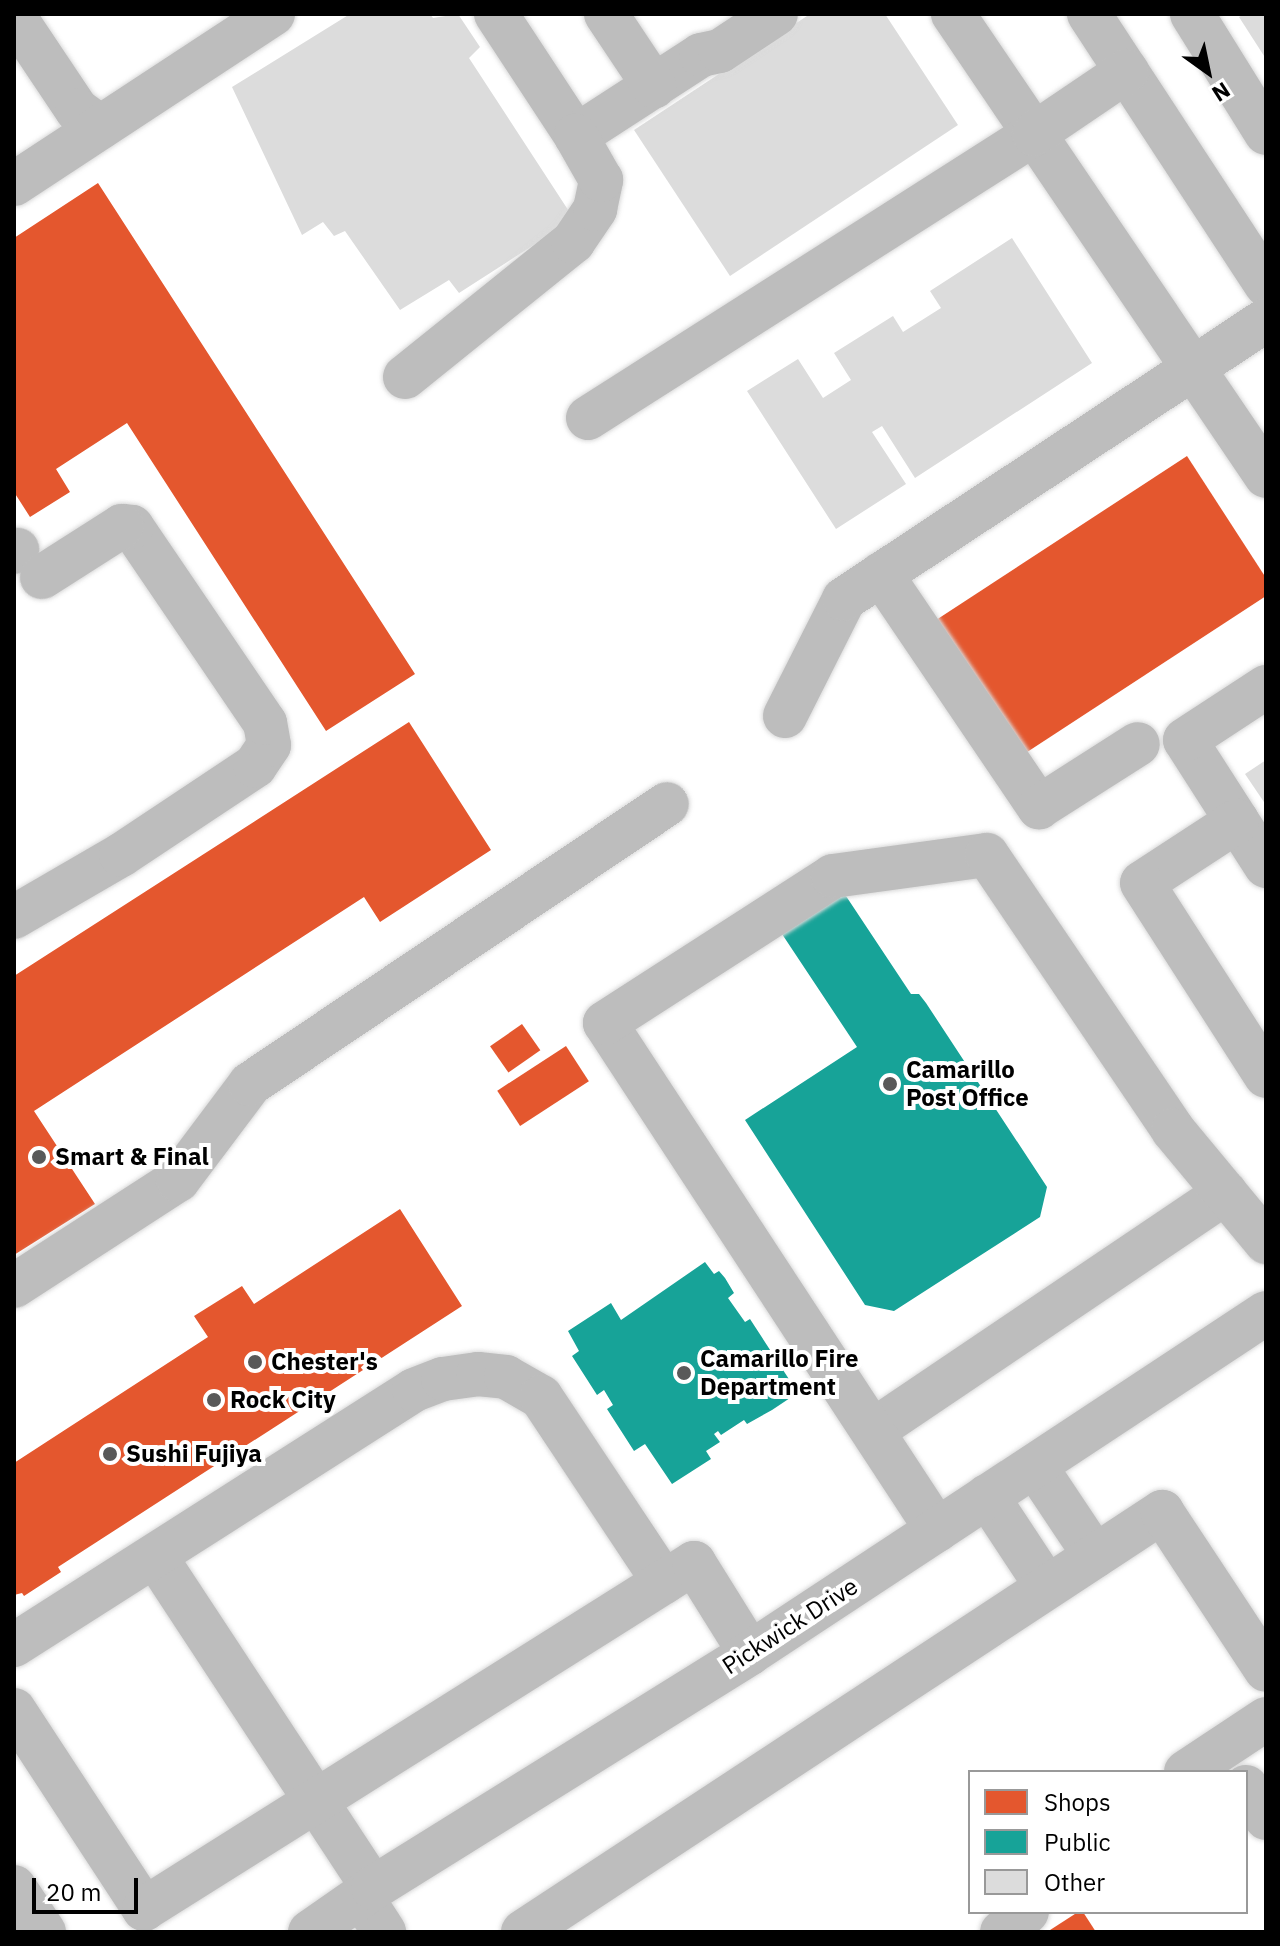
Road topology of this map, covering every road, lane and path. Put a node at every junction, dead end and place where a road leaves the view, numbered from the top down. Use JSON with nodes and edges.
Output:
{"nodes":[{"id":1,"x":273,"y":14,"type":"edge"},
{"id":2,"x":496,"y":14,"type":"edge"},
{"id":3,"x":606,"y":14,"type":"edge"},
{"id":4,"x":776,"y":14,"type":"edge"},
{"id":5,"x":953,"y":14,"type":"edge"},
{"id":6,"x":14,"y":16,"type":"edge"},
{"id":7,"x":1100,"y":18,"type":"edge"},
{"id":8,"x":728,"y":27,"type":"edge"},
{"id":9,"x":1202,"y":31,"type":"edge"},
{"id":10,"x":1127,"y":71,"type":"junction"},
{"id":11,"x":654,"y":86,"type":"junction"},
{"id":12,"x":100,"y":127,"type":"junction"},
{"id":13,"x":1266,"y":133,"type":"edge"},
{"id":14,"x":1034,"y":134,"type":"junction"},
{"id":15,"x":576,"y":136,"type":"junction"},
{"id":16,"x":14,"y":184,"type":"edge"},
{"id":17,"x":1254,"y":240,"type":"edge"},
{"id":18,"x":1266,"y":284,"type":"edge"},
{"id":19,"x":1266,"y":320,"type":"edge"},
{"id":20,"x":1190,"y":367,"type":"junction"},
{"id":21,"x":405,"y":377,"type":"dead end"},
{"id":22,"x":588,"y":418,"type":"dead end"},
{"id":23,"x":1266,"y":476,"type":"edge"},
{"id":24,"x":24,"y":560,"type":"edge"},
{"id":25,"x":881,"y":574,"type":"junction"},
{"id":26,"x":1266,"y":687,"type":"edge"},
{"id":27,"x":785,"y":716,"type":"dead end"},
{"id":28,"x":1138,"y":744,"type":"dead end"},
{"id":29,"x":667,"y":804,"type":"dead end"},
{"id":30,"x":1237,"y":821,"type":"junction"},
{"id":31,"x":1266,"y":866,"type":"edge"},
{"id":32,"x":14,"y":917,"type":"edge"},
{"id":33,"x":1266,"y":1076,"type":"edge"},
{"id":34,"x":1225,"y":1193,"type":"junction"},
{"id":35,"x":1266,"y":1242,"type":"edge"},
{"id":36,"x":14,"y":1286,"type":"edge"},
{"id":37,"x":1266,"y":1313,"type":"edge"},
{"id":38,"x":874,"y":1430,"type":"junction"},
{"id":39,"x":1035,"y":1466,"type":"junction"},
{"id":40,"x":987,"y":1496,"type":"junction"},
{"id":41,"x":937,"y":1530,"type":"junction"},
{"id":42,"x":155,"y":1556,"type":"junction"},
{"id":43,"x":1095,"y":1556,"type":"junction"},
{"id":44,"x":664,"y":1582,"type":"junction"},
{"id":45,"x":1047,"y":1587,"type":"junction"},
{"id":46,"x":14,"y":1645,"type":"edge"},
{"id":47,"x":750,"y":1653,"type":"junction"},
{"id":48,"x":1266,"y":1670,"type":"edge"},
{"id":49,"x":14,"y":1710,"type":"edge"},
{"id":50,"x":1266,"y":1719,"type":"edge"},
{"id":51,"x":1214,"y":1764,"type":"edge"},
{"id":52,"x":1248,"y":1790,"type":"edge"},
{"id":53,"x":316,"y":1800,"type":"junction"},
{"id":54,"x":1266,"y":1818,"type":"edge"},
{"id":55,"x":14,"y":1887,"type":"edge"},
{"id":56,"x":373,"y":1906,"type":"edge"},
{"id":57,"x":1024,"y":1914,"type":"edge"},
{"id":58,"x":44,"y":1932,"type":"edge"},
{"id":59,"x":310,"y":1932,"type":"edge"},
{"id":60,"x":523,"y":1932,"type":"edge"},
{"id":61,"x":1002,"y":1932,"type":"edge"}],
"edges":[{"from":1,"to":12,"type":"street"},
{"from":2,"to":15,"type":"street"},
{"from":3,"to":11,"type":"street"},
{"from":4,"to":8,"type":"street"},
{"from":5,"to":14,"type":"street"},
{"from":6,"to":12,"type":"street"},
{"from":7,"to":10,"type":"street"},
{"from":8,"to":11,"type":"street"},
{"from":9,"to":13,"type":"street"},
{"from":10,"to":14,"type":"street"},
{"from":10,"to":17,"type":"street"},
{"from":11,"to":15,"type":"street"},
{"from":12,"to":16,"type":"street"},
{"from":14,"to":20,"type":"street"},
{"from":14,"to":22,"type":"street"},
{"from":15,"to":21,"type":"street"},
{"from":17,"to":18,"type":"street"},
{"from":19,"to":20,"type":"street"},
{"from":20,"to":23,"type":"street"},
{"from":20,"to":25,"type":"street"},
{"from":24,"to":32,"type":"street"},
{"from":25,"to":27,"type":"street"},
{"from":25,"to":28,"type":"street"},
{"from":26,"to":30,"type":"street"},
{"from":29,"to":36,"type":"street"},
{"from":30,"to":31,"type":"street"},
{"from":30,"to":33,"type":"street"},
{"from":34,"to":35,"type":"street"},
{"from":34,"to":38,"type":"street"},
{"from":34,"to":38,"type":"street"},
{"from":37,"to":39,"type":"street","name":"Pickwick Drive"},
{"from":38,"to":41,"type":"street"},
{"from":39,"to":40,"type":"street","name":"Pickwick Drive"},
{"from":39,"to":43,"type":"street"},
{"from":40,"to":41,"type":"street","name":"Pickwick Drive"},
{"from":40,"to":45,"type":"street"},
{"from":41,"to":47,"type":"street","name":"Pickwick Drive"},
{"from":42,"to":44,"type":"street"},
{"from":42,"to":46,"type":"street"},
{"from":42,"to":53,"type":"street"},
{"from":43,"to":45,"type":"street"},
{"from":43,"to":48,"type":"street"},
{"from":44,"to":47,"type":"street"},
{"from":44,"to":53,"type":"street"},
{"from":45,"to":60,"type":"street"},
{"from":47,"to":56,"type":"street","name":"Pickwick Drive"},
{"from":49,"to":53,"type":"street"},
{"from":50,"to":51,"type":"street"},
{"from":52,"to":54,"type":"street"},
{"from":53,"to":56,"type":"street"},
{"from":55,"to":58,"type":"street"},
{"from":56,"to":59,"type":"street","name":"Pickwick Drive"},
{"from":57,"to":61,"type":"street"}]}
